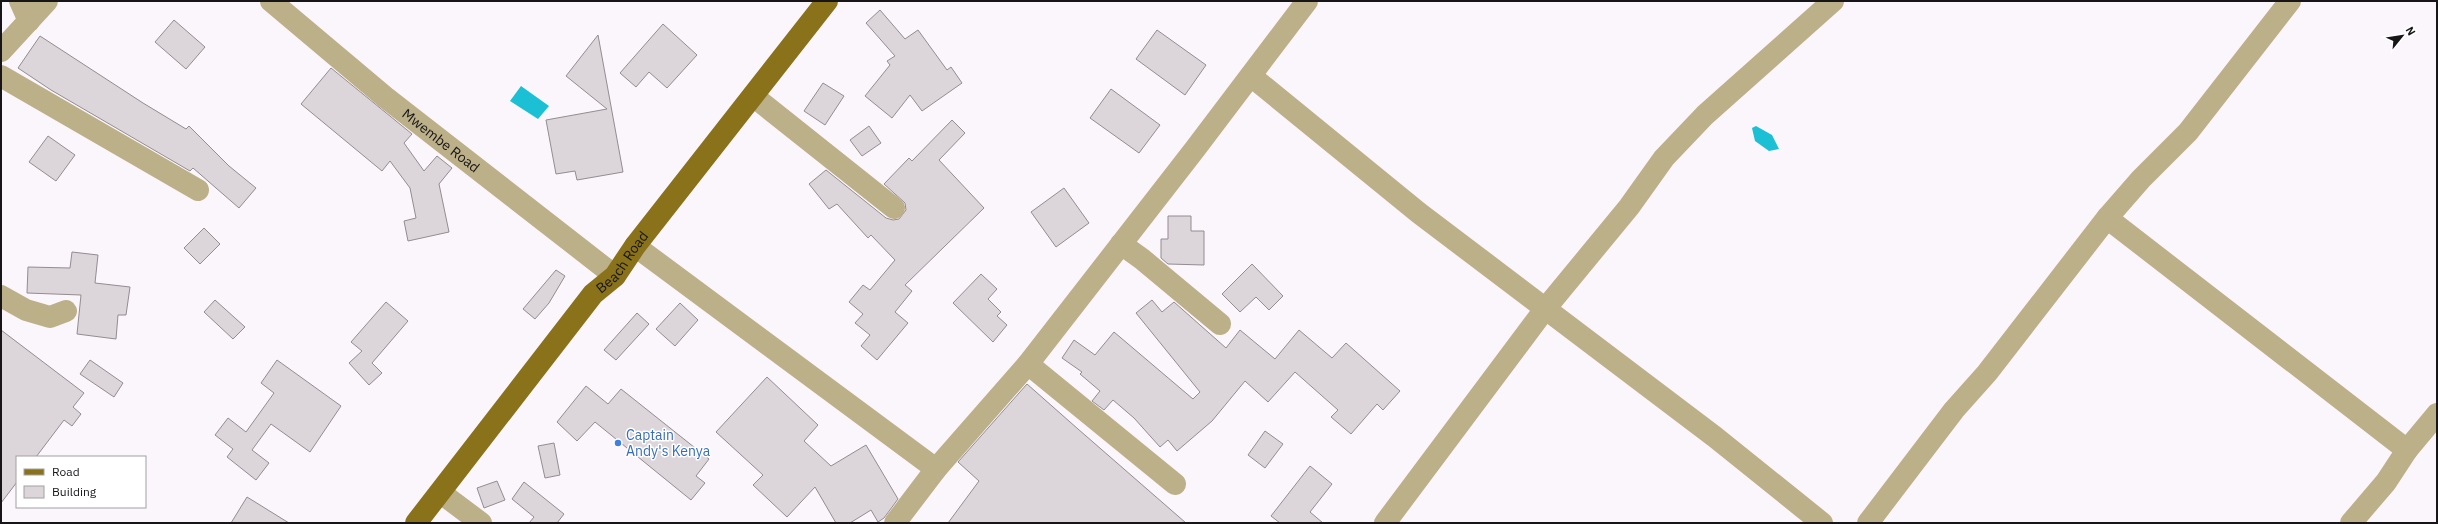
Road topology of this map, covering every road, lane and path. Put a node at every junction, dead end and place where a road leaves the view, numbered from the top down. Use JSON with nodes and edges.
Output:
{"nodes":[{"id":1,"x":20,"y":1,"type":"edge"},
{"id":2,"x":47,"y":1,"type":"edge"},
{"id":3,"x":271,"y":1,"type":"edge"},
{"id":4,"x":827,"y":1,"type":"edge"},
{"id":5,"x":1307,"y":1,"type":"edge"},
{"id":6,"x":1833,"y":1,"type":"edge"},
{"id":7,"x":2290,"y":1,"type":"edge"},
{"id":8,"x":29,"y":22,"type":"junction"},
{"id":9,"x":1,"y":51,"type":"edge"},
{"id":10,"x":1,"y":76,"type":"edge"},
{"id":11,"x":1251,"y":76,"type":"junction"},
{"id":12,"x":752,"y":96,"type":"junction"},
{"id":13,"x":198,"y":190,"type":"dead end"},
{"id":14,"x":894,"y":208,"type":"dead end"},
{"id":15,"x":2107,"y":218,"type":"junction"},
{"id":16,"x":1121,"y":244,"type":"junction"},
{"id":17,"x":635,"y":246,"type":"junction"},
{"id":18,"x":616,"y":276,"type":"junction"},
{"id":19,"x":1,"y":296,"type":"edge"},
{"id":20,"x":1545,"y":309,"type":"junction"},
{"id":21,"x":66,"y":311,"type":"dead end"},
{"id":22,"x":1220,"y":324,"type":"dead end"},
{"id":23,"x":1028,"y":364,"type":"junction"},
{"id":24,"x":2437,"y":414,"type":"edge"},
{"id":25,"x":2407,"y":450,"type":"junction"},
{"id":26,"x":936,"y":469,"type":"junction"},
{"id":27,"x":1175,"y":484,"type":"dead end"},
{"id":28,"x":441,"y":493,"type":"junction"},
{"id":29,"x":416,"y":523,"type":"edge"},
{"id":30,"x":481,"y":523,"type":"edge"},
{"id":31,"x":895,"y":523,"type":"edge"},
{"id":32,"x":1385,"y":523,"type":"edge"},
{"id":33,"x":1822,"y":523,"type":"edge"},
{"id":34,"x":1868,"y":523,"type":"edge"},
{"id":35,"x":2351,"y":523,"type":"edge"}],
"edges":[{"from":1,"to":8,"type":"street"},
{"from":2,"to":8,"type":"street"},
{"from":3,"to":18,"type":"street","name":"Mwembe Road"},
{"from":4,"to":12,"type":"main road","name":"Beach Road"},
{"from":5,"to":11,"type":"street"},
{"from":6,"to":20,"type":"street"},
{"from":7,"to":15,"type":"street"},
{"from":8,"to":9,"type":"street"},
{"from":10,"to":13,"type":"street"},
{"from":11,"to":16,"type":"street"},
{"from":11,"to":20,"type":"street"},
{"from":12,"to":14,"type":"street"},
{"from":12,"to":17,"type":"main road","name":"Beach Road"},
{"from":15,"to":25,"type":"street"},
{"from":15,"to":34,"type":"street"},
{"from":16,"to":22,"type":"street"},
{"from":16,"to":23,"type":"street"},
{"from":17,"to":18,"type":"main road","name":"Beach Road"},
{"from":17,"to":26,"type":"street"},
{"from":18,"to":28,"type":"main road","name":"Beach Road"},
{"from":19,"to":21,"type":"street"},
{"from":20,"to":32,"type":"street"},
{"from":20,"to":33,"type":"street"},
{"from":23,"to":26,"type":"street"},
{"from":23,"to":27,"type":"street"},
{"from":24,"to":25,"type":"street"},
{"from":25,"to":35,"type":"street"},
{"from":26,"to":31,"type":"street"},
{"from":28,"to":29,"type":"main road","name":"Beach Road"},
{"from":28,"to":30,"type":"street"}]}
